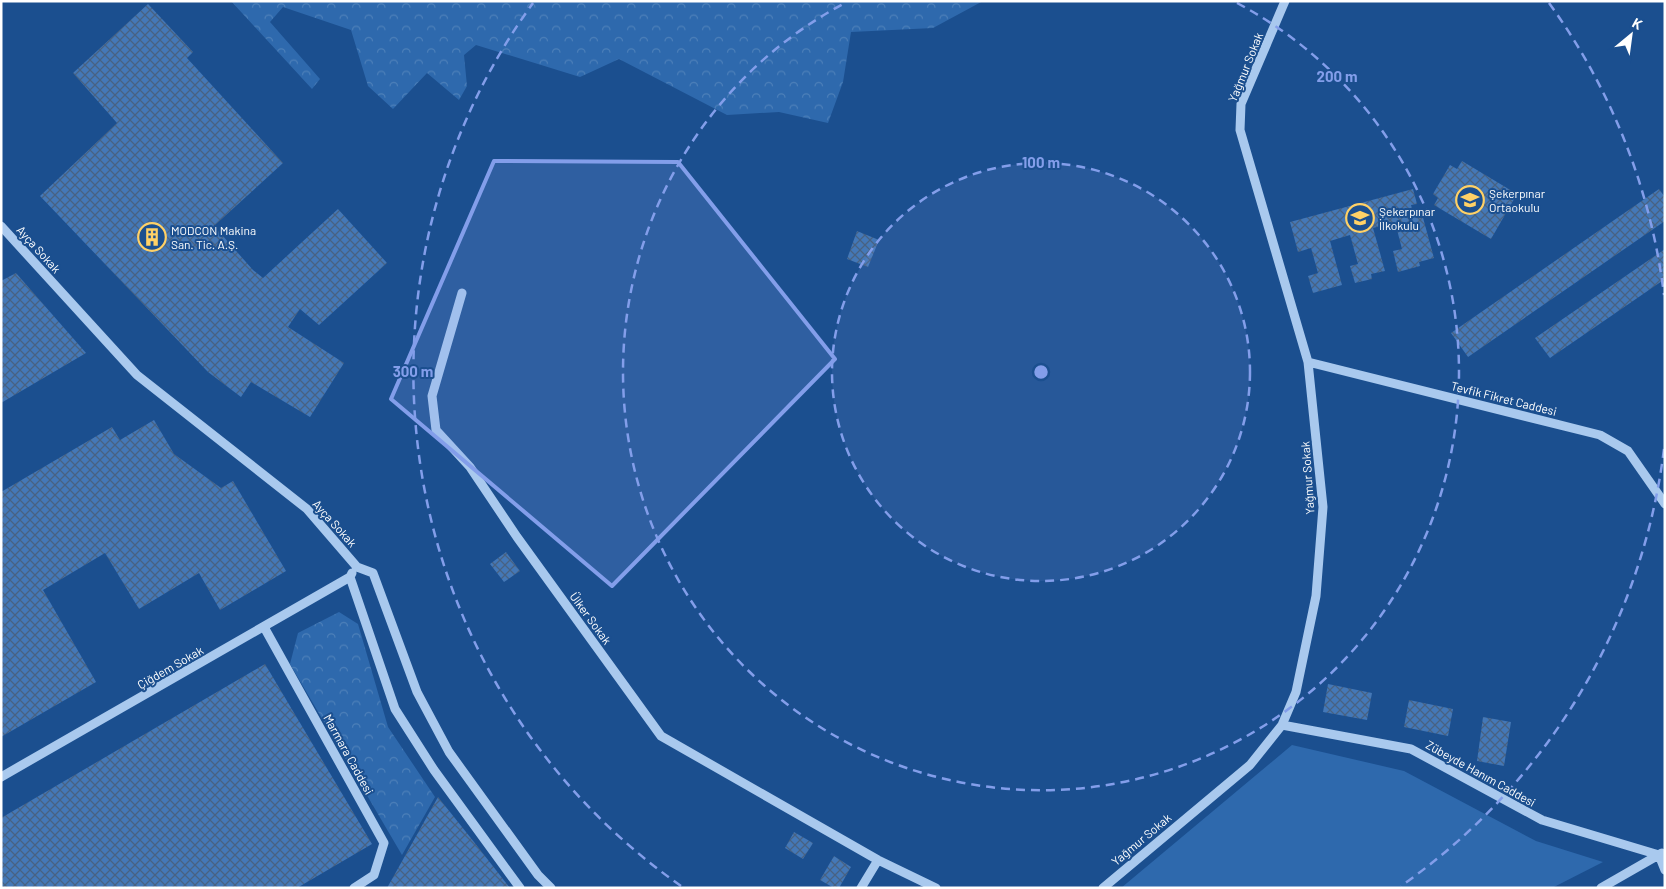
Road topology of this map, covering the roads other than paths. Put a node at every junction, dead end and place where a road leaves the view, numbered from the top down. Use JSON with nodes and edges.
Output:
{"nodes":[{"id":1,"x":1285,"y":1,"type":"edge"},
{"id":2,"x":1,"y":226,"type":"edge"},
{"id":3,"x":462,"y":292,"type":"dead end"},
{"id":4,"x":1308,"y":362,"type":"junction"},
{"id":5,"x":1665,"y":504,"type":"edge"},
{"id":6,"x":357,"y":567,"type":"junction"},
{"id":7,"x":350,"y":577,"type":"junction"},
{"id":8,"x":264,"y":627,"type":"junction"},
{"id":9,"x":1282,"y":725,"type":"junction"},
{"id":10,"x":1,"y":777,"type":"edge"},
{"id":11,"x":1662,"y":854,"type":"edge"},
{"id":12,"x":878,"y":860,"type":"junction"},
{"id":13,"x":1665,"y":870,"type":"edge"},
{"id":14,"x":354,"y":888,"type":"edge"},
{"id":15,"x":520,"y":888,"type":"edge"},
{"id":16,"x":551,"y":888,"type":"edge"},
{"id":17,"x":861,"y":888,"type":"edge"},
{"id":18,"x":936,"y":888,"type":"edge"},
{"id":19,"x":1103,"y":888,"type":"edge"},
{"id":20,"x":1601,"y":888,"type":"edge"}],
"edges":[{"from":1,"to":4,"type":"street","name":"Yağmur Sokak"},
{"from":2,"to":6,"type":"street","name":"Ayça Sokak"},
{"from":3,"to":12,"type":"street","name":"Ülker Sokak"},
{"from":4,"to":5,"type":"street","name":"Tevfik Fikret Caddesi"},
{"from":4,"to":9,"type":"street","name":"Yağmur Sokak"},
{"from":6,"to":7,"type":"street"},
{"from":6,"to":16,"type":"street","name":"Ayça Sokak"},
{"from":7,"to":8,"type":"street","name":"Çiğdem Sokak"},
{"from":7,"to":15,"type":"street"},
{"from":8,"to":10,"type":"street","name":"Çiğdem Sokak"},
{"from":8,"to":14,"type":"street","name":"Marmara Caddesi"},
{"from":9,"to":11,"type":"street","name":"Zübeyde Hanım Caddesi"},
{"from":9,"to":19,"type":"street","name":"Yağmur Sokak"},
{"from":11,"to":13,"type":"street"},
{"from":11,"to":20,"type":"street"},
{"from":12,"to":17,"type":"street"},
{"from":12,"to":18,"type":"street","name":"Ülker Sokak"}]}
